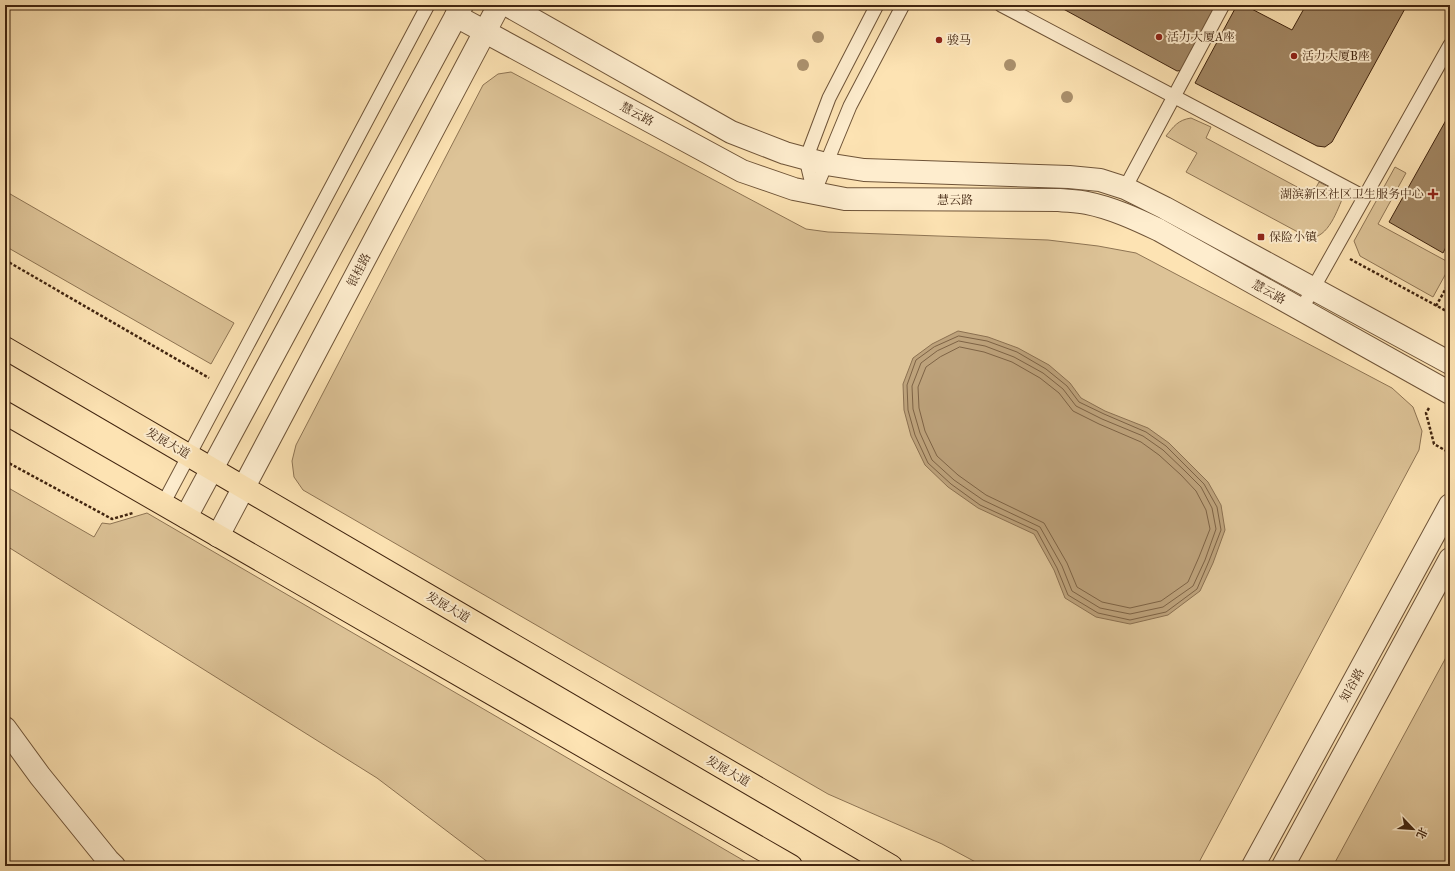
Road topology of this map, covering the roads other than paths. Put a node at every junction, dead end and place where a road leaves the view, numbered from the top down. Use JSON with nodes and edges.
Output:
{"nodes":[{"id":1,"x":428,"y":5,"type":"edge"},
{"id":2,"x":499,"y":5,"type":"edge"},
{"id":3,"x":507,"y":5,"type":"edge"},
{"id":4,"x":877,"y":5,"type":"edge"},
{"id":5,"x":903,"y":5,"type":"edge"},
{"id":6,"x":1001,"y":5,"type":"edge"},
{"id":7,"x":1223,"y":5,"type":"edge"},
{"id":8,"x":459,"y":10,"type":"edge"},
{"id":9,"x":485,"y":32,"type":"junction"},
{"id":10,"x":1450,"y":45,"type":"edge"},
{"id":11,"x":1173,"y":96,"type":"junction"},
{"id":12,"x":816,"y":161,"type":"junction"},
{"id":13,"x":1125,"y":188,"type":"junction"},
{"id":14,"x":814,"y":193,"type":"junction"},
{"id":15,"x":1364,"y":197,"type":"junction"},
{"id":16,"x":1313,"y":288,"type":"junction"},
{"id":17,"x":1301,"y":310,"type":"junction"},
{"id":18,"x":5,"y":343,"type":"edge"},
{"id":19,"x":5,"y":348,"type":"edge"},
{"id":20,"x":1450,"y":363,"type":"edge"},
{"id":21,"x":74,"y":388,"type":"junction"},
{"id":22,"x":1450,"y":392,"type":"edge"},
{"id":23,"x":5,"y":413,"type":"edge"},
{"id":24,"x":5,"y":418,"type":"edge"},
{"id":25,"x":50,"y":439,"type":"junction"},
{"id":26,"x":190,"y":456,"type":"junction"},
{"id":27,"x":212,"y":469,"type":"junction"},
{"id":28,"x":244,"y":488,"type":"junction"},
{"id":29,"x":163,"y":504,"type":"junction"},
{"id":30,"x":1450,"y":505,"type":"edge"},
{"id":31,"x":186,"y":517,"type":"junction"},
{"id":32,"x":218,"y":536,"type":"junction"},
{"id":33,"x":1450,"y":559,"type":"edge"},
{"id":34,"x":5,"y":728,"type":"edge"},
{"id":35,"x":114,"y":866,"type":"edge"},
{"id":36,"x":791,"y":866,"type":"edge"},
{"id":37,"x":891,"y":866,"type":"edge"},
{"id":38,"x":1253,"y":866,"type":"edge"},
{"id":39,"x":1283,"y":866,"type":"edge"}],
"edges":[{"from":1,"to":26,"type":"lane"},
{"from":2,"to":9,"type":"street","name":"银桂路"},
{"from":3,"to":12,"type":"street","name":"慧云路"},
{"from":4,"to":12,"type":"lane"},
{"from":5,"to":12,"type":"lane"},
{"from":6,"to":11,"type":"lane"},
{"from":7,"to":11,"type":"lane"},
{"from":8,"to":9,"type":"street","name":"慧云路"},
{"from":8,"to":27,"type":"street"},
{"from":9,"to":14,"type":"street","name":"慧云路"},
{"from":9,"to":28,"type":"street","name":"银桂路"},
{"from":10,"to":15,"type":"lane"},
{"from":11,"to":13,"type":"lane"},
{"from":11,"to":15,"type":"lane"},
{"from":12,"to":13,"type":"street","name":"慧云路"},
{"from":12,"to":14,"type":"lane"},
{"from":12,"to":14,"type":"lane"},
{"from":13,"to":16,"type":"street","name":"慧云路"},
{"from":14,"to":17,"type":"street","name":"慧云路"},
{"from":15,"to":16,"type":"lane"},
{"from":16,"to":17,"type":"lane"},
{"from":16,"to":20,"type":"street","name":"慧云路"},
{"from":17,"to":22,"type":"street","name":"慧云路"},
{"from":18,"to":21,"type":"street"},
{"from":19,"to":21,"type":"main road","name":"发展大道"},
{"from":21,"to":26,"type":"main road","name":"发展大道"},
{"from":23,"to":25,"type":"main road"},
{"from":24,"to":25,"type":"street"},
{"from":25,"to":29,"type":"main road"},
{"from":26,"to":27,"type":"main road","name":"发展大道"},
{"from":26,"to":29,"type":"lane"},
{"from":27,"to":28,"type":"main road","name":"发展大道"},
{"from":27,"to":31,"type":"street"},
{"from":28,"to":32,"type":"street","name":"银桂路"},
{"from":28,"to":37,"type":"main road","name":"发展大道"},
{"from":29,"to":31,"type":"main road"},
{"from":30,"to":38,"type":"street","name":"知谷路"},
{"from":31,"to":32,"type":"main road"},
{"from":32,"to":36,"type":"main road"},
{"from":33,"to":39,"type":"street"},
{"from":34,"to":35,"type":"street"}]}
